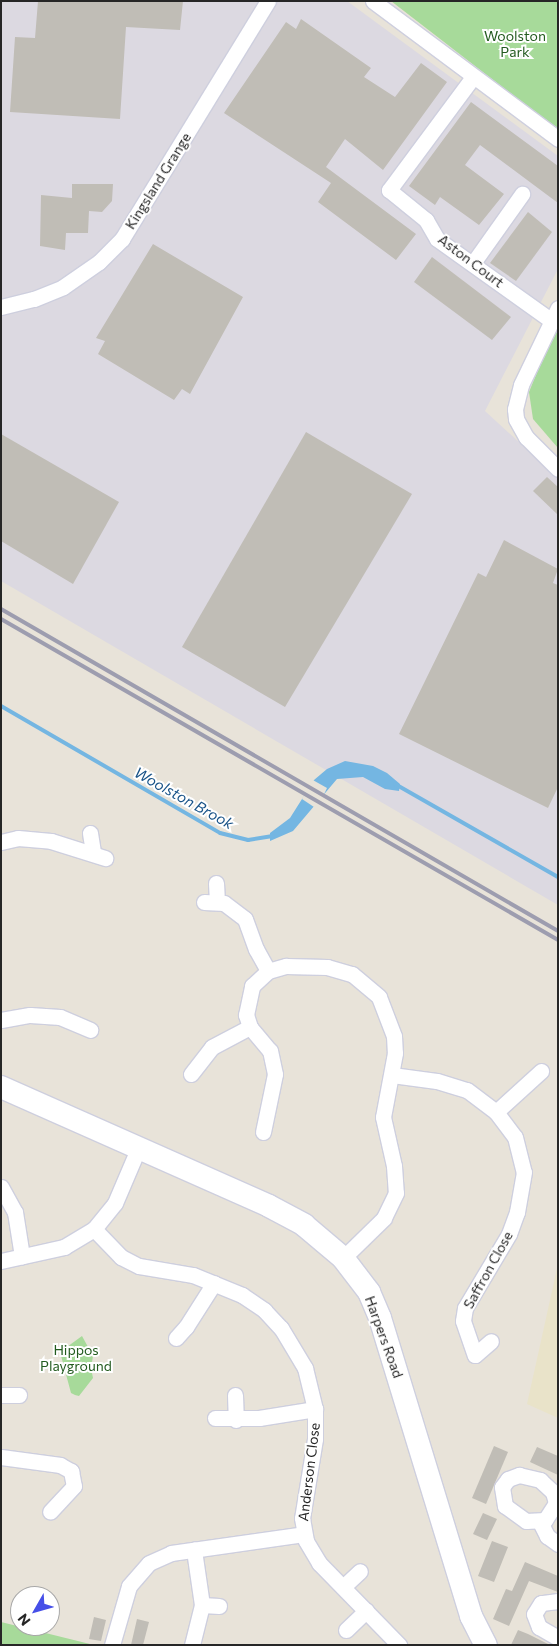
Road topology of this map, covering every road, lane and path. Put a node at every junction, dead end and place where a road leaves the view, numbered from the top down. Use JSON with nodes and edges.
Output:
{"nodes":[{"id":1,"x":268,"y":1,"type":"edge"},
{"id":2,"x":373,"y":1,"type":"edge"},
{"id":3,"x":473,"y":77,"type":"junction"},
{"id":4,"x":558,"y":139,"type":"edge"},
{"id":5,"x":522,"y":194,"type":"dead end"},
{"id":6,"x":473,"y":263,"type":"junction"},
{"id":7,"x":1,"y":307,"type":"edge"},
{"id":8,"x":555,"y":315,"type":"edge"},
{"id":9,"x":558,"y":469,"type":"edge"},
{"id":10,"x":90,"y":833,"type":"dead end"},
{"id":11,"x":1,"y":842,"type":"edge"},
{"id":12,"x":216,"y":883,"type":"dead end"},
{"id":13,"x":268,"y":971,"type":"junction"},
{"id":14,"x":1,"y":1020,"type":"edge"},
{"id":15,"x":250,"y":1027,"type":"junction"},
{"id":16,"x":90,"y":1030,"type":"dead end"},
{"id":17,"x":541,"y":1071,"type":"dead end"},
{"id":18,"x":189,"y":1075,"type":"dead end"},
{"id":19,"x":392,"y":1075,"type":"junction"},
{"id":20,"x":1,"y":1088,"type":"edge"},
{"id":21,"x":496,"y":1112,"type":"junction"},
{"id":22,"x":264,"y":1134,"type":"dead end"},
{"id":23,"x":138,"y":1149,"type":"junction"},
{"id":24,"x":1,"y":1186,"type":"edge"},
{"id":25,"x":94,"y":1229,"type":"junction"},
{"id":26,"x":22,"y":1256,"type":"junction"},
{"id":27,"x":343,"y":1258,"type":"junction"},
{"id":28,"x":1,"y":1260,"type":"edge"},
{"id":29,"x":214,"y":1283,"type":"junction"},
{"id":30,"x":176,"y":1338,"type":"dead end"},
{"id":31,"x":490,"y":1341,"type":"dead end"},
{"id":32,"x":236,"y":1395,"type":"dead end"},
{"id":33,"x":315,"y":1409,"type":"junction"},
{"id":34,"x":214,"y":1418,"type":"dead end"},
{"id":35,"x":236,"y":1420,"type":"junction"},
{"id":36,"x":1,"y":1458,"type":"edge"},
{"id":37,"x":50,"y":1512,"type":"dead end"},
{"id":38,"x":540,"y":1522,"type":"dead end"},
{"id":39,"x":304,"y":1534,"type":"junction"},
{"id":40,"x":558,"y":1544,"type":"edge"},
{"id":41,"x":194,"y":1550,"type":"junction"},
{"id":42,"x":360,"y":1571,"type":"dead end"},
{"id":43,"x":343,"y":1587,"type":"junction"},
{"id":44,"x":558,"y":1602,"type":"edge"},
{"id":45,"x":202,"y":1605,"type":"junction"},
{"id":46,"x":219,"y":1606,"type":"dead end"},
{"id":47,"x":366,"y":1611,"type":"junction"},
{"id":48,"x":346,"y":1630,"type":"dead end"},
{"id":49,"x":558,"y":1638,"type":"edge"},
{"id":50,"x":112,"y":1645,"type":"edge"},
{"id":51,"x":192,"y":1645,"type":"edge"},
{"id":52,"x":399,"y":1645,"type":"edge"},
{"id":53,"x":486,"y":1645,"type":"edge"}],
"edges":[{"from":1,"to":7,"type":"street","name":"Kingsland Grange"},
{"from":2,"to":3,"type":"street"},
{"from":3,"to":4,"type":"street"},
{"from":3,"to":6,"type":"street","name":"Aston Court"},
{"from":5,"to":6,"type":"street"},
{"from":6,"to":8,"type":"street","name":"Aston Court"},
{"from":8,"to":9,"type":"street"},
{"from":10,"to":11,"type":"street"},
{"from":12,"to":13,"type":"street"},
{"from":13,"to":15,"type":"street"},
{"from":13,"to":19,"type":"street"},
{"from":14,"to":16,"type":"street"},
{"from":15,"to":18,"type":"street"},
{"from":15,"to":22,"type":"street"},
{"from":17,"to":21,"type":"street"},
{"from":19,"to":21,"type":"street","name":"Saffron Close"},
{"from":19,"to":27,"type":"street"},
{"from":20,"to":23,"type":"street","name":"Harpers Road"},
{"from":21,"to":31,"type":"street","name":"Saffron Close"},
{"from":23,"to":25,"type":"street"},
{"from":23,"to":27,"type":"street","name":"Harpers Road"},
{"from":24,"to":26,"type":"street"},
{"from":25,"to":26,"type":"street"},
{"from":25,"to":29,"type":"street","name":"Anderson Close"},
{"from":26,"to":28,"type":"street"},
{"from":27,"to":53,"type":"street","name":"Harpers Road"},
{"from":29,"to":30,"type":"street"},
{"from":29,"to":33,"type":"street","name":"Anderson Close"},
{"from":32,"to":35,"type":"street"},
{"from":33,"to":35,"type":"street","name":"Anderson Close"},
{"from":33,"to":39,"type":"street","name":"Anderson Close"},
{"from":34,"to":35,"type":"street","name":"Anderson Close"},
{"from":36,"to":37,"type":"street"},
{"from":38,"to":40,"type":"street"},
{"from":39,"to":41,"type":"street","name":"Anderson Close"},
{"from":39,"to":43,"type":"street","name":"Anderson Close"},
{"from":41,"to":45,"type":"street"},
{"from":41,"to":50,"type":"street","name":"Anderson Close"},
{"from":42,"to":43,"type":"street"},
{"from":43,"to":47,"type":"street","name":"Anderson Close"},
{"from":44,"to":49,"type":"street"},
{"from":45,"to":46,"type":"street"},
{"from":45,"to":51,"type":"street"},
{"from":47,"to":48,"type":"street"},
{"from":47,"to":52,"type":"street","name":"Anderson Close"}]}
